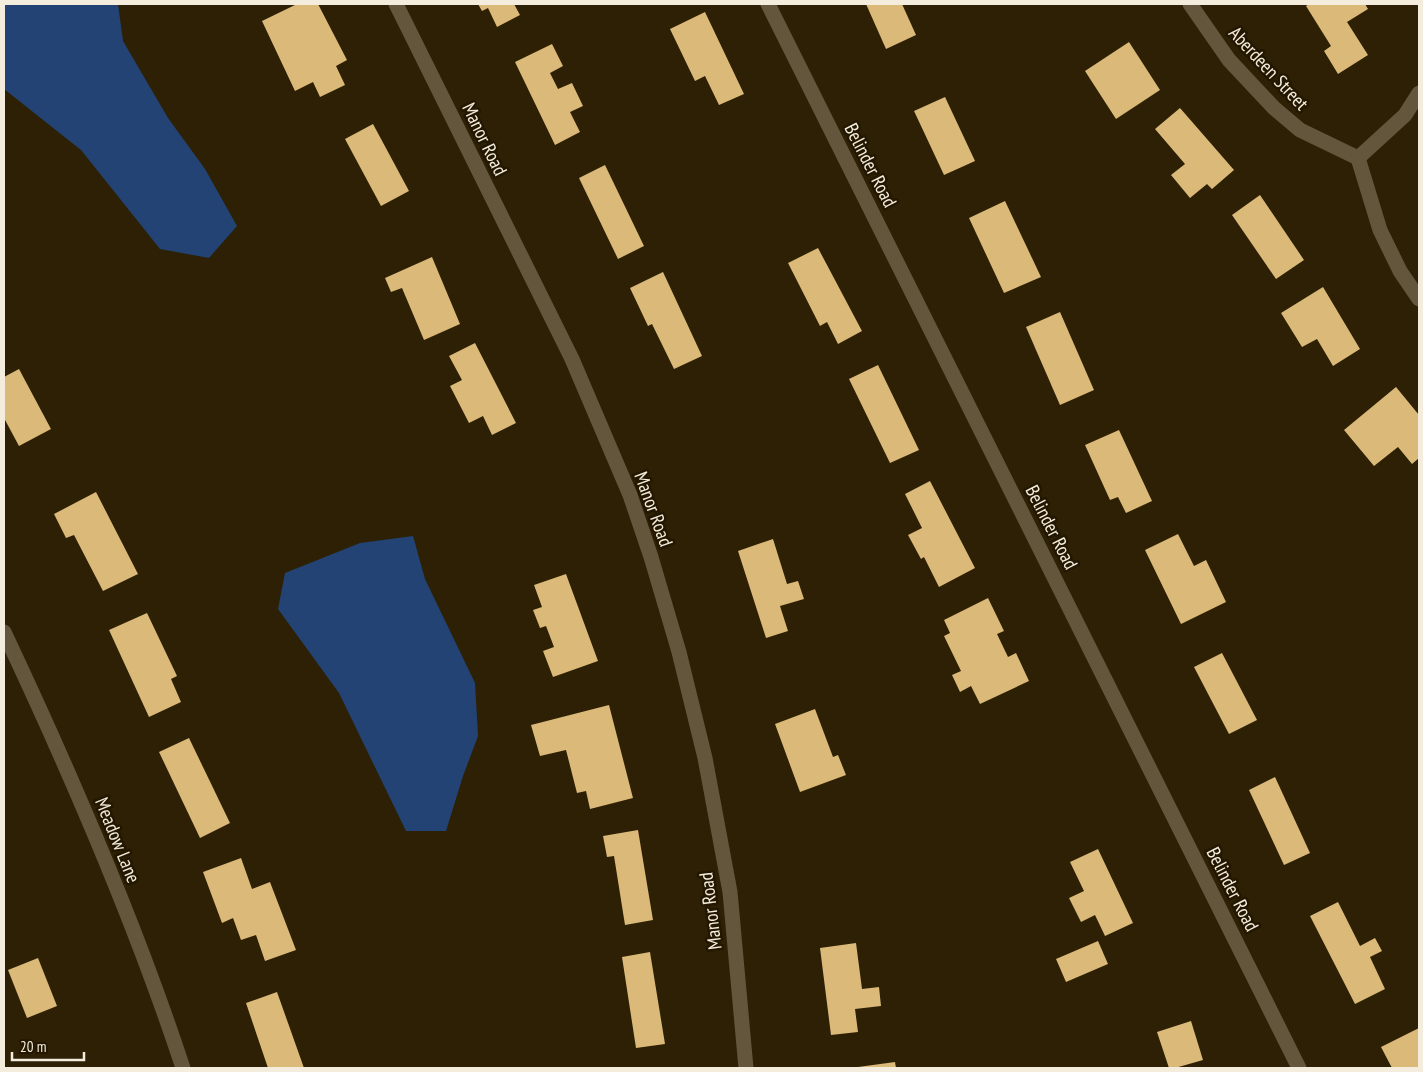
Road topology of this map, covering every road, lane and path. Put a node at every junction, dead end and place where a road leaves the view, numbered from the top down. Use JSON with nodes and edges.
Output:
{"nodes":[{"id":1,"x":396,"y":4,"type":"edge"},
{"id":2,"x":768,"y":4,"type":"edge"},
{"id":3,"x":1190,"y":4,"type":"edge"},
{"id":4,"x":1419,"y":93,"type":"edge"},
{"id":5,"x":1358,"y":158,"type":"junction"},
{"id":6,"x":1419,"y":299,"type":"edge"},
{"id":7,"x":4,"y":632,"type":"edge"},
{"id":8,"x":183,"y":1068,"type":"edge"},
{"id":9,"x":746,"y":1068,"type":"edge"},
{"id":10,"x":1299,"y":1068,"type":"edge"}],
"edges":[{"from":1,"to":9,"type":"street","name":"Manor Road"},
{"from":2,"to":10,"type":"street","name":"Belinder Road"},
{"from":3,"to":5,"type":"street","name":"Aberdeen Street"},
{"from":4,"to":5,"type":"street"},
{"from":5,"to":6,"type":"street"},
{"from":7,"to":8,"type":"street","name":"Meadow Lane"}]}
